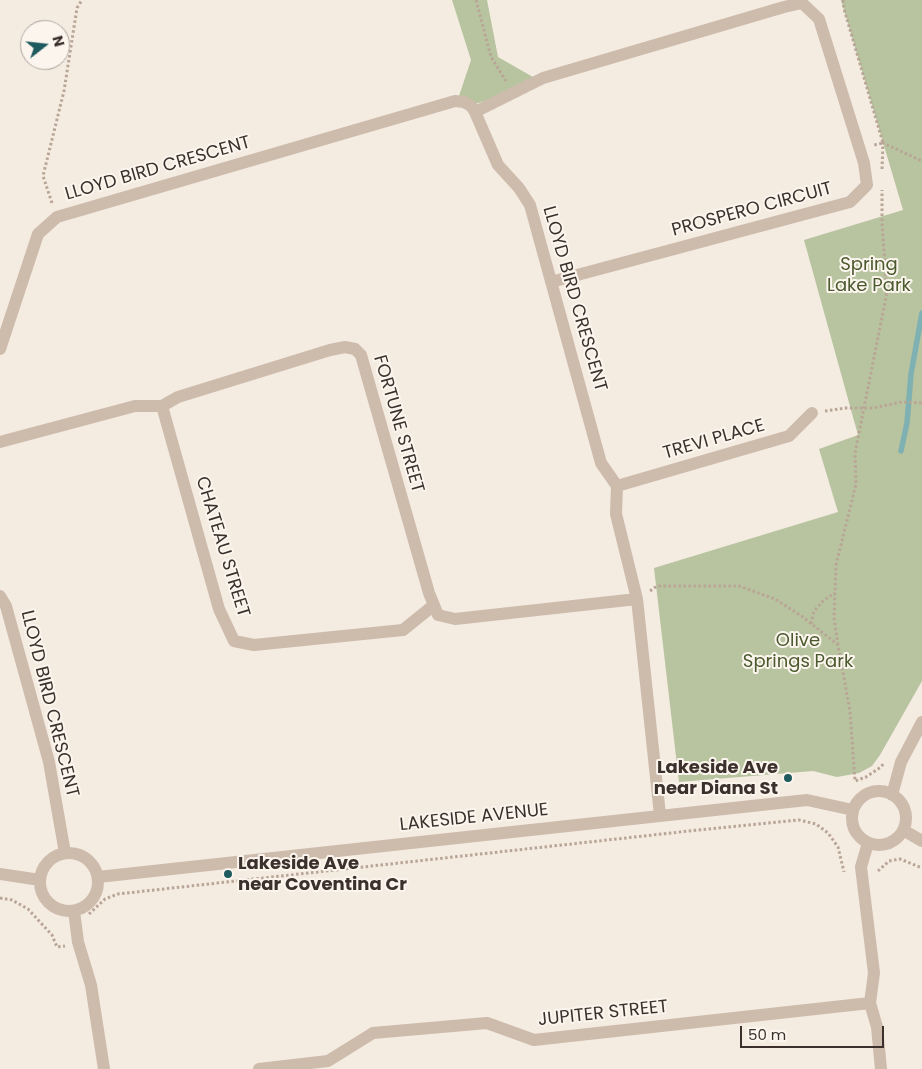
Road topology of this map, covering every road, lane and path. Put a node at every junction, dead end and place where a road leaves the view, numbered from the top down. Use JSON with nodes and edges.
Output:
{"nodes":[{"id":1,"x":82,"y":0,"type":"edge"},
{"id":2,"x":476,"y":0,"type":"edge"},
{"id":3,"x":843,"y":0,"type":"edge"},
{"id":4,"x":514,"y":92,"type":"junction"},
{"id":5,"x":475,"y":112,"type":"junction"},
{"id":6,"x":883,"y":143,"type":"junction"},
{"id":7,"x":922,"y":161,"type":"edge"},
{"id":8,"x":882,"y":171,"type":"dead end"},
{"id":9,"x":882,"y":189,"type":"dead end"},
{"id":10,"x":57,"y":217,"type":"junction"},
{"id":11,"x":551,"y":282,"type":"junction"},
{"id":12,"x":0,"y":349,"type":"edge"},
{"id":13,"x":922,"y":403,"type":"edge"},
{"id":14,"x":162,"y":406,"type":"junction"},
{"id":15,"x":864,"y":408,"type":"junction"},
{"id":16,"x":812,"y":413,"type":"joint"},
{"id":17,"x":0,"y":442,"type":"edge"},
{"id":18,"x":617,"y":486,"type":"junction"},
{"id":19,"x":835,"y":593,"type":"junction"},
{"id":20,"x":0,"y":596,"type":"edge"},
{"id":21,"x":637,"y":600,"type":"junction"},
{"id":22,"x":434,"y":605,"type":"junction"},
{"id":23,"x":811,"y":624,"type":"junction"},
{"id":24,"x":838,"y":645,"type":"junction"},
{"id":25,"x":922,"y":722,"type":"edge"},
{"id":26,"x":901,"y":762,"type":"junction"},
{"id":27,"x":892,"y":795,"type":"junction"},
{"id":28,"x":853,"y":810,"type":"junction"},
{"id":29,"x":660,"y":815,"type":"junction"},
{"id":30,"x":903,"y":830,"type":"junction"},
{"id":31,"x":922,"y":841,"type":"edge"},
{"id":32,"x":868,"y":843,"type":"junction"},
{"id":33,"x":65,"y":853,"type":"junction"},
{"id":34,"x":922,"y":868,"type":"edge"},
{"id":35,"x":0,"y":874,"type":"edge"},
{"id":36,"x":98,"y":877,"type":"junction"},
{"id":37,"x":40,"y":880,"type":"junction"},
{"id":38,"x":863,"y":886,"type":"junction"},
{"id":39,"x":0,"y":898,"type":"edge"},
{"id":40,"x":74,"y":911,"type":"junction"},
{"id":41,"x":88,"y":923,"type":"dead end"},
{"id":42,"x":78,"y":942,"type":"junction"},
{"id":43,"x":870,"y":1004,"type":"junction"},
{"id":44,"x":104,"y":1069,"type":"edge"},
{"id":45,"x":259,"y":1069,"type":"edge"},
{"id":46,"x":881,"y":1069,"type":"edge"}],
"edges":[{"from":1,"to":10,"type":"path"},
{"from":2,"to":4,"type":"path"},
{"from":3,"to":6,"type":"path"},
{"from":4,"to":5,"type":"street","name":"PROSPERO CIRCUIT"},
{"from":4,"to":11,"type":"street","name":"PROSPERO CIRCUIT"},
{"from":5,"to":10,"type":"street","name":"LLOYD BIRD CRESCENT"},
{"from":5,"to":11,"type":"street","name":"LLOYD BIRD CRESCENT"},
{"from":6,"to":7,"type":"path"},
{"from":6,"to":8,"type":"path"},
{"from":9,"to":15,"type":"path"},
{"from":10,"to":12,"type":"street","name":"LLOYD BIRD CRESCENT"},
{"from":11,"to":18,"type":"street","name":"LLOYD BIRD CRESCENT"},
{"from":13,"to":15,"type":"path"},
{"from":14,"to":17,"type":"street","name":"FORTUNE STREET"},
{"from":14,"to":22,"type":"street","name":"CHATEAU STREET"},
{"from":14,"to":22,"type":"street","name":"FORTUNE STREET"},
{"from":15,"to":16,"type":"path"},
{"from":15,"to":19,"type":"path"},
{"from":16,"to":18,"type":"street","name":"TREVI PLACE"},
{"from":18,"to":21,"type":"street"},
{"from":19,"to":23,"type":"path"},
{"from":19,"to":24,"type":"path"},
{"from":20,"to":33,"type":"street","name":"LLOYD BIRD CRESCENT"},
{"from":21,"to":22,"type":"street"},
{"from":21,"to":23,"type":"path"},
{"from":21,"to":29,"type":"street"},
{"from":23,"to":24,"type":"path"},
{"from":24,"to":26,"type":"path"},
{"from":25,"to":26,"type":"street"},
{"from":26,"to":27,"type":"street"},
{"from":27,"to":28,"type":"street"},
{"from":27,"to":30,"type":"street"},
{"from":28,"to":29,"type":"street","name":"LAKESIDE AVENUE"},
{"from":28,"to":32,"type":"street"},
{"from":29,"to":36,"type":"street","name":"LAKESIDE AVENUE"},
{"from":30,"to":31,"type":"street"},
{"from":30,"to":32,"type":"street"},
{"from":32,"to":38,"type":"street"},
{"from":33,"to":36,"type":"street"},
{"from":33,"to":37,"type":"street"},
{"from":34,"to":38,"type":"path"},
{"from":35,"to":37,"type":"street"},
{"from":36,"to":40,"type":"street"},
{"from":37,"to":40,"type":"street"},
{"from":38,"to":41,"type":"path"},
{"from":38,"to":43,"type":"street"},
{"from":39,"to":42,"type":"path"},
{"from":40,"to":42,"type":"street"},
{"from":42,"to":44,"type":"street"},
{"from":43,"to":45,"type":"street","name":"JUPITER STREET"},
{"from":43,"to":46,"type":"street"}]}
